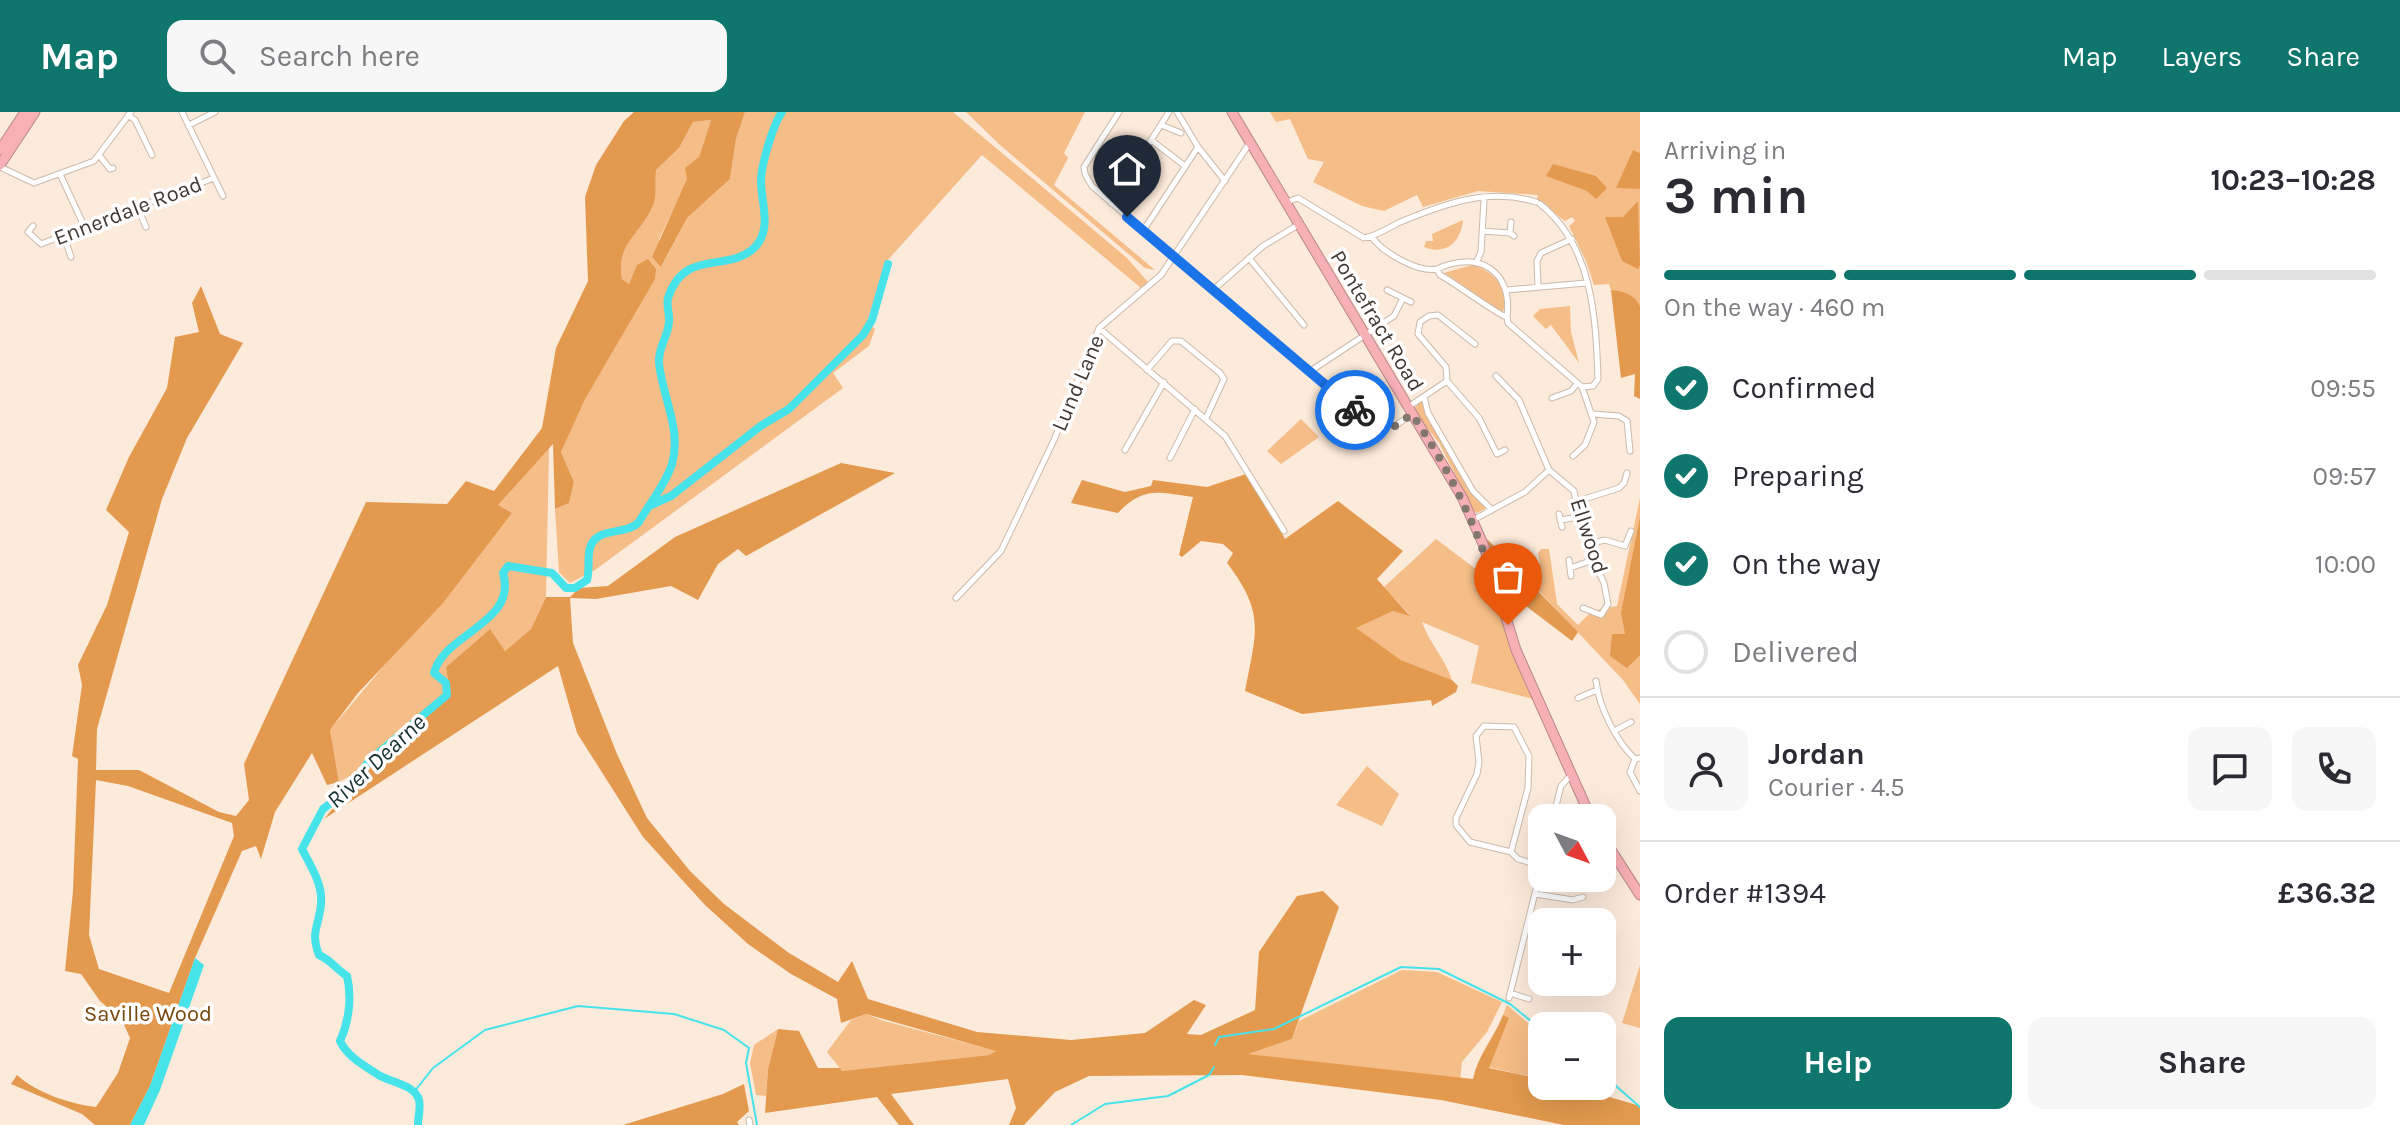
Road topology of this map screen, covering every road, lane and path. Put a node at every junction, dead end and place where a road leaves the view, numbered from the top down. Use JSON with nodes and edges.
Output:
{"nodes":[{"id":1,"x":25,"y":112,"type":"edge"},
{"id":2,"x":35,"y":112,"type":"edge"},
{"id":3,"x":182,"y":112,"type":"edge"},
{"id":4,"x":215,"y":112,"type":"edge"},
{"id":5,"x":1119,"y":112,"type":"edge"},
{"id":6,"x":1169,"y":112,"type":"edge"},
{"id":7,"x":1177,"y":112,"type":"edge"},
{"id":8,"x":1232,"y":112,"type":"edge"},
{"id":9,"x":129,"y":114,"type":"edge"},
{"id":10,"x":189,"y":125,"type":"junction"},
{"id":11,"x":1161,"y":125,"type":"junction"},
{"id":12,"x":1181,"y":133,"type":"dead end"},
{"id":13,"x":1151,"y":140,"type":"junction"},
{"id":14,"x":1250,"y":143,"type":"junction"},
{"id":15,"x":1198,"y":147,"type":"junction"},
{"id":16,"x":0,"y":150,"type":"edge"},
{"id":17,"x":99,"y":155,"type":"junction"},
{"id":18,"x":152,"y":155,"type":"dead end"},
{"id":19,"x":0,"y":163,"type":"edge"},
{"id":20,"x":1185,"y":166,"type":"junction"},
{"id":21,"x":113,"y":168,"type":"dead end"},
{"id":22,"x":60,"y":174,"type":"junction"},
{"id":23,"x":214,"y":178,"type":"junction"},
{"id":24,"x":1225,"y":181,"type":"junction"},
{"id":25,"x":223,"y":196,"type":"dead end"},
{"id":26,"x":1484,"y":200,"type":"junction"},
{"id":27,"x":1286,"y":202,"type":"junction"},
{"id":28,"x":1111,"y":203,"type":"junction"},
{"id":29,"x":138,"y":208,"type":"junction"},
{"id":30,"x":1511,"y":222,"type":"dead end"},
{"id":31,"x":1299,"y":224,"type":"junction"},
{"id":32,"x":33,"y":226,"type":"dead end"},
{"id":33,"x":146,"y":227,"type":"dead end"},
{"id":34,"x":85,"y":228,"type":"junction"},
{"id":35,"x":1143,"y":231,"type":"junction"},
{"id":36,"x":1482,"y":231,"type":"junction"},
{"id":37,"x":64,"y":236,"type":"junction"},
{"id":38,"x":1372,"y":237,"type":"junction"},
{"id":39,"x":1572,"y":239,"type":"junction"},
{"id":40,"x":71,"y":257,"type":"dead end"},
{"id":41,"x":1175,"y":257,"type":"junction"},
{"id":42,"x":1249,"y":258,"type":"junction"},
{"id":43,"x":1477,"y":261,"type":"junction"},
{"id":44,"x":1437,"y":269,"type":"junction"},
{"id":45,"x":1586,"y":283,"type":"junction"},
{"id":46,"x":1538,"y":286,"type":"junction"},
{"id":47,"x":1213,"y":290,"type":"junction"},
{"id":48,"x":1387,"y":290,"type":"dead end"},
{"id":49,"x":1507,"y":290,"type":"junction"},
{"id":50,"x":1403,"y":298,"type":"junction"},
{"id":51,"x":1411,"y":302,"type":"dead end"},
{"id":52,"x":1507,"y":317,"type":"junction"},
{"id":53,"x":1304,"y":325,"type":"dead end"},
{"id":54,"x":1099,"y":328,"type":"junction"},
{"id":55,"x":1364,"y":334,"type":"junction"},
{"id":56,"x":1475,"y":344,"type":"dead end"},
{"id":57,"x":1147,"y":370,"type":"junction"},
{"id":58,"x":1309,"y":372,"type":"junction"},
{"id":59,"x":1496,"y":376,"type":"dead end"},
{"id":60,"x":1447,"y":381,"type":"junction"},
{"id":61,"x":1164,"y":382,"type":"junction"},
{"id":62,"x":1579,"y":386,"type":"junction"},
{"id":63,"x":1424,"y":397,"type":"junction"},
{"id":64,"x":1552,"y":398,"type":"dead end"},
{"id":65,"x":1195,"y":409,"type":"junction"},
{"id":66,"x":1409,"y":411,"type":"junction"},
{"id":67,"x":1593,"y":414,"type":"junction"},
{"id":68,"x":1206,"y":418,"type":"junction"},
{"id":69,"x":1125,"y":450,"type":"dead end"},
{"id":70,"x":1505,"y":450,"type":"dead end"},
{"id":71,"x":1630,"y":451,"type":"dead end"},
{"id":72,"x":1573,"y":456,"type":"dead end"},
{"id":73,"x":1170,"y":458,"type":"dead end"},
{"id":74,"x":1549,"y":470,"type":"junction"},
{"id":75,"x":1627,"y":473,"type":"dead end"},
{"id":76,"x":1578,"y":501,"type":"junction"},
{"id":77,"x":1492,"y":510,"type":"junction"},
{"id":78,"x":1579,"y":517,"type":"junction"},
{"id":79,"x":1473,"y":520,"type":"junction"},
{"id":80,"x":1560,"y":520,"type":"dead end"},
{"id":81,"x":1284,"y":531,"type":"dead end"},
{"id":82,"x":1631,"y":531,"type":"dead end"},
{"id":83,"x":1592,"y":543,"type":"junction"},
{"id":84,"x":1569,"y":560,"type":"dead end"},
{"id":85,"x":1593,"y":560,"type":"junction"},
{"id":86,"x":1570,"y":568,"type":"junction"},
{"id":87,"x":1571,"y":576,"type":"dead end"},
{"id":88,"x":956,"y":598,"type":"dead end"},
{"id":89,"x":1583,"y":608,"type":"dead end"},
{"id":90,"x":1596,"y":681,"type":"dead end"},
{"id":91,"x":1597,"y":690,"type":"junction"},
{"id":92,"x":1578,"y":698,"type":"dead end"},
{"id":93,"x":1631,"y":722,"type":"dead end"},
{"id":94,"x":1616,"y":730,"type":"junction"},
{"id":95,"x":1637,"y":759,"type":"edge"},
{"id":96,"x":1571,"y":775,"type":"junction"},
{"id":97,"x":1640,"y":791,"type":"edge"},
{"id":98,"x":1556,"y":804,"type":"edge"},
{"id":99,"x":1584,"y":804,"type":"edge"},
{"id":100,"x":1511,"y":852,"type":"junction"},
{"id":101,"x":1616,"y":858,"type":"edge"},
{"id":102,"x":1528,"y":862,"type":"edge"},
{"id":103,"x":1535,"y":894,"type":"joint"},
{"id":104,"x":1640,"y":895,"type":"edge"},
{"id":105,"x":1583,"y":897,"type":"dead end"},
{"id":106,"x":1529,"y":999,"type":"dead end"}],
"edges":[{"from":1,"to":16,"type":"highway"},
{"from":2,"to":19,"type":"highway"},
{"from":3,"to":10,"type":"street"},
{"from":4,"to":10,"type":"street"},
{"from":5,"to":28,"type":"street"},
{"from":6,"to":11,"type":"street"},
{"from":7,"to":15,"type":"street"},
{"from":8,"to":14,"type":"highway","name":"Pontefract Road"},
{"from":9,"to":17,"type":"street"},
{"from":9,"to":18,"type":"street"},
{"from":10,"to":23,"type":"street"},
{"from":11,"to":12,"type":"street"},
{"from":11,"to":13,"type":"street"},
{"from":13,"to":20,"type":"street"},
{"from":13,"to":28,"type":"street"},
{"from":14,"to":24,"type":"street","name":"Lund Lane"},
{"from":14,"to":27,"type":"highway","name":"Pontefract Road"},
{"from":15,"to":20,"type":"street"},
{"from":15,"to":24,"type":"street"},
{"from":17,"to":21,"type":"street"},
{"from":17,"to":22,"type":"street"},
{"from":19,"to":22,"type":"street"},
{"from":20,"to":35,"type":"street"},
{"from":22,"to":34,"type":"street"},
{"from":23,"to":25,"type":"street"},
{"from":23,"to":29,"type":"street","name":"Ennerdale Road"},
{"from":24,"to":41,"type":"street","name":"Lund Lane"},
{"from":26,"to":36,"type":"street"},
{"from":26,"to":38,"type":"street"},
{"from":26,"to":39,"type":"street"},
{"from":27,"to":31,"type":"highway","name":"Pontefract Road"},
{"from":27,"to":38,"type":"street"},
{"from":28,"to":35,"type":"street"},
{"from":29,"to":33,"type":"street"},
{"from":29,"to":34,"type":"street","name":"Ennerdale Road"},
{"from":30,"to":36,"type":"street"},
{"from":31,"to":42,"type":"street"},
{"from":31,"to":55,"type":"highway","name":"Pontefract Road"},
{"from":32,"to":37,"type":"street","name":"Ennerdale Road"},
{"from":34,"to":37,"type":"street","name":"Ennerdale Road"},
{"from":35,"to":41,"type":"street"},
{"from":36,"to":43,"type":"street"},
{"from":37,"to":40,"type":"street"},
{"from":38,"to":44,"type":"street"},
{"from":39,"to":45,"type":"street"},
{"from":39,"to":46,"type":"street"},
{"from":41,"to":47,"type":"street"},
{"from":41,"to":54,"type":"street","name":"Lund Lane"},
{"from":42,"to":47,"type":"street"},
{"from":42,"to":53,"type":"street"},
{"from":43,"to":44,"type":"street"},
{"from":43,"to":49,"type":"street"},
{"from":44,"to":52,"type":"street"},
{"from":45,"to":46,"type":"street"},
{"from":45,"to":62,"type":"street"},
{"from":46,"to":49,"type":"street"},
{"from":47,"to":58,"type":"street"},
{"from":48,"to":50,"type":"street"},
{"from":49,"to":52,"type":"street"},
{"from":50,"to":51,"type":"street"},
{"from":50,"to":55,"type":"street"},
{"from":52,"to":62,"type":"street"},
{"from":54,"to":57,"type":"street"},
{"from":54,"to":88,"type":"street","name":"Lund Lane"},
{"from":55,"to":58,"type":"street"},
{"from":55,"to":66,"type":"highway","name":"Pontefract Road"},
{"from":56,"to":60,"type":"street"},
{"from":57,"to":61,"type":"street"},
{"from":57,"to":68,"type":"street"},
{"from":58,"to":66,"type":"street"},
{"from":59,"to":74,"type":"street"},
{"from":60,"to":63,"type":"street"},
{"from":60,"to":70,"type":"street"},
{"from":61,"to":65,"type":"street"},
{"from":61,"to":69,"type":"street"},
{"from":62,"to":64,"type":"street"},
{"from":62,"to":67,"type":"street"},
{"from":63,"to":66,"type":"street"},
{"from":63,"to":77,"type":"street","name":"Pontefract Road"},
{"from":65,"to":68,"type":"street"},
{"from":65,"to":73,"type":"street"},
{"from":66,"to":79,"type":"highway","name":"Pontefract Road"},
{"from":67,"to":71,"type":"street"},
{"from":67,"to":72,"type":"street"},
{"from":68,"to":81,"type":"street"},
{"from":74,"to":76,"type":"street","name":"Ellwood"},
{"from":74,"to":77,"type":"street"},
{"from":75,"to":76,"type":"street"},
{"from":76,"to":78,"type":"street","name":"Ellwood"},
{"from":77,"to":79,"type":"street"},
{"from":78,"to":80,"type":"street"},
{"from":78,"to":83,"type":"street","name":"Ellwood"},
{"from":79,"to":96,"type":"highway","name":"Pontefract Road"},
{"from":82,"to":83,"type":"street"},
{"from":83,"to":85,"type":"street","name":"Ellwood"},
{"from":84,"to":86,"type":"street"},
{"from":85,"to":86,"type":"street"},
{"from":85,"to":89,"type":"street","name":"Ellwood"},
{"from":86,"to":87,"type":"street"},
{"from":90,"to":91,"type":"street"},
{"from":91,"to":92,"type":"street"},
{"from":91,"to":94,"type":"street"},
{"from":93,"to":94,"type":"street"},
{"from":94,"to":95,"type":"street"},
{"from":95,"to":97,"type":"street"},
{"from":96,"to":98,"type":"street"},
{"from":96,"to":99,"type":"highway","name":"Pontefract Road"},
{"from":100,"to":100,"type":"street"},
{"from":100,"to":102,"type":"street"},
{"from":101,"to":104,"type":"highway"},
{"from":103,"to":105,"type":"street"},
{"from":103,"to":106,"type":"street"}]}
